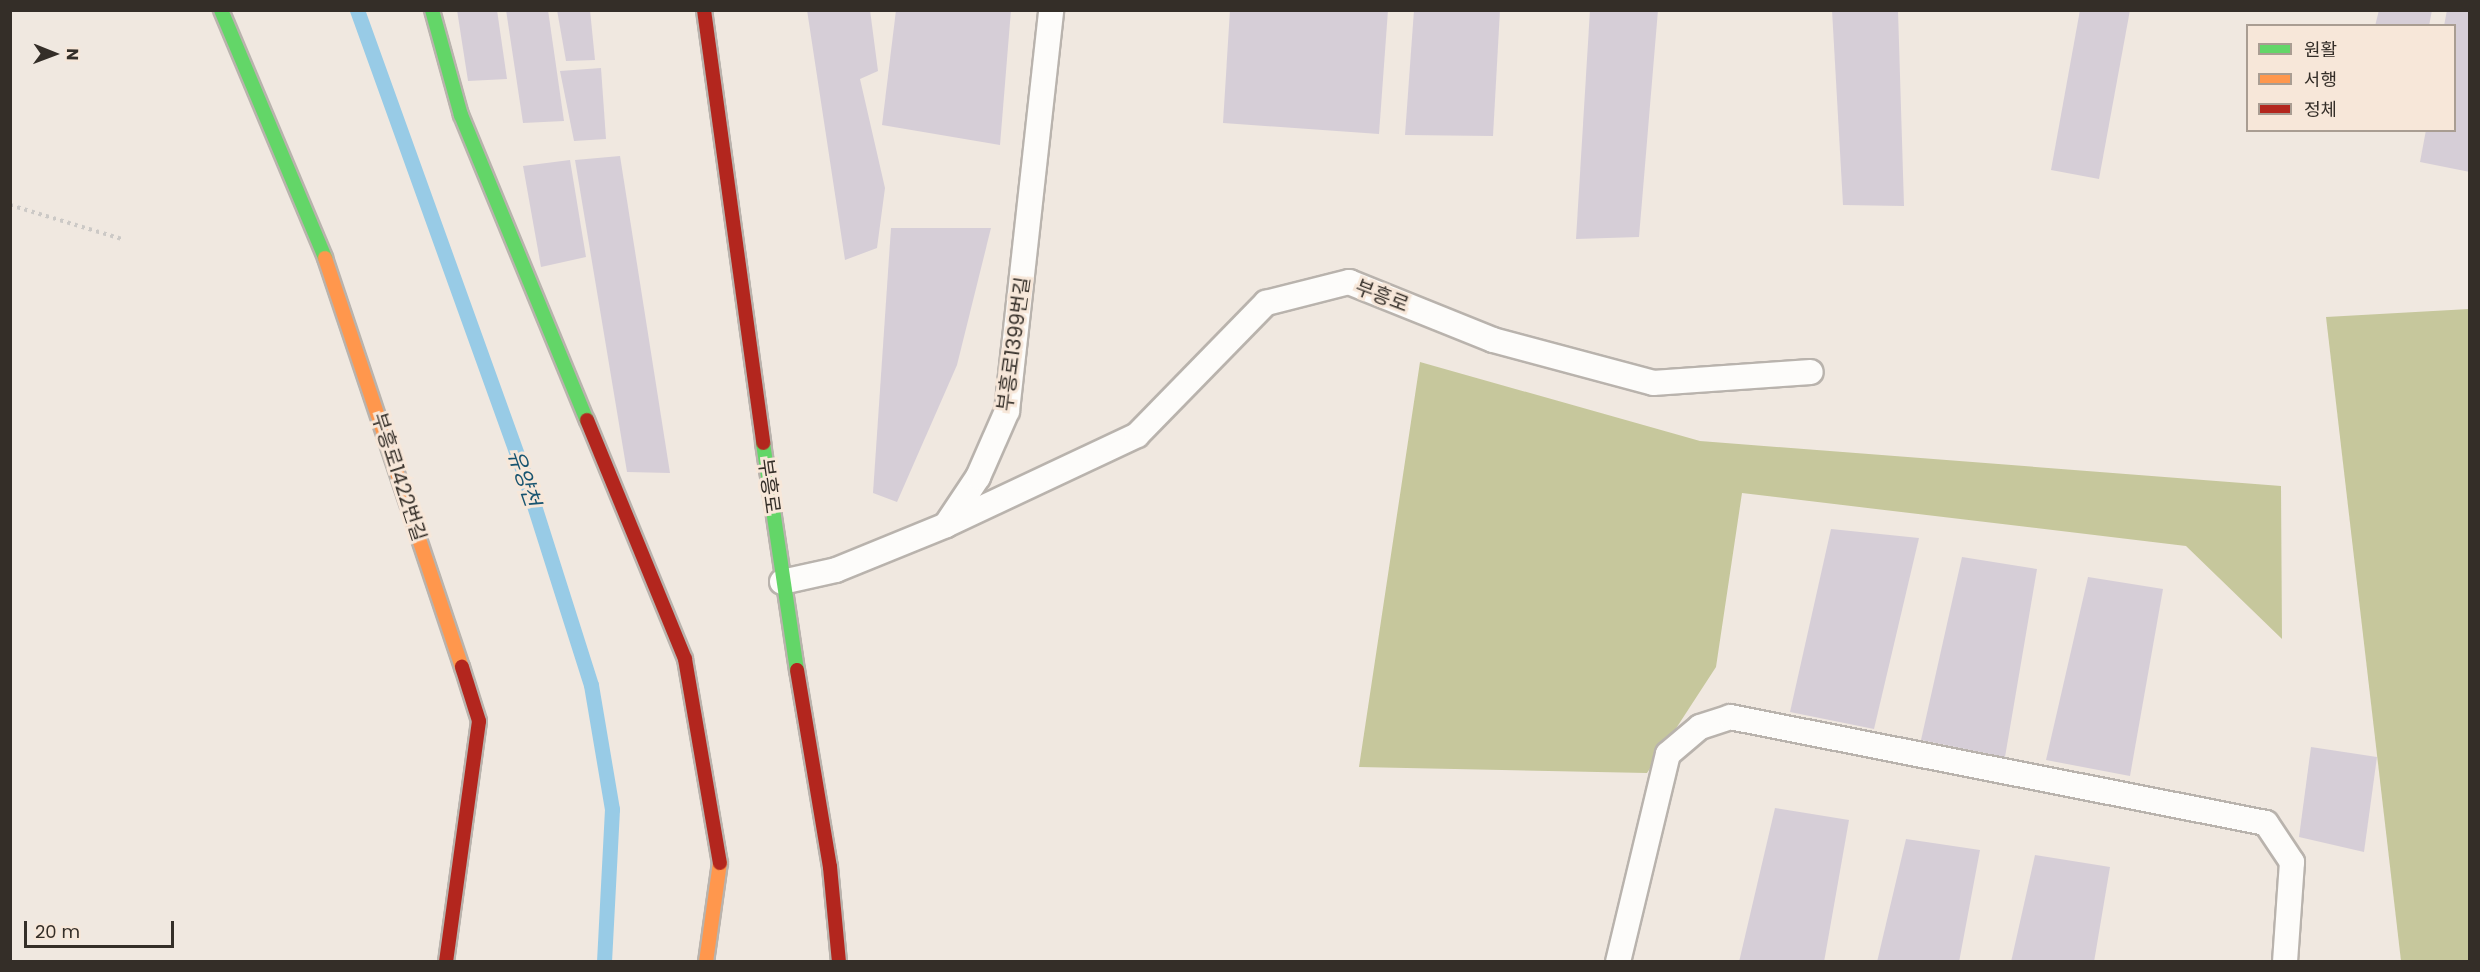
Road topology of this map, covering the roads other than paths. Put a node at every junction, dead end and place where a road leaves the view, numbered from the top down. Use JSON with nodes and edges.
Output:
{"nodes":[{"id":1,"x":221,"y":10,"type":"edge"},
{"id":2,"x":432,"y":10,"type":"edge"},
{"id":3,"x":704,"y":10,"type":"edge"},
{"id":4,"x":1051,"y":10,"type":"edge"},
{"id":5,"x":1811,"y":372,"type":"dead end"},
{"id":6,"x":946,"y":525,"type":"junction"},
{"id":7,"x":782,"y":582,"type":"junction"},
{"id":8,"x":446,"y":962,"type":"edge"},
{"id":9,"x":706,"y":962,"type":"edge"},
{"id":10,"x":838,"y":962,"type":"edge"},
{"id":11,"x":1618,"y":962,"type":"edge"},
{"id":12,"x":2285,"y":962,"type":"edge"}],
"edges":[{"from":1,"to":8,"type":"street","name":"부흥로1422번길"},
{"from":2,"to":9,"type":"street"},
{"from":3,"to":7,"type":"street","name":"부흥로"},
{"from":4,"to":6,"type":"lane","name":"부흥로1399번길"},
{"from":5,"to":6,"type":"lane","name":"부흥로"},
{"from":6,"to":7,"type":"lane"},
{"from":7,"to":10,"type":"street","name":"부흥로"},
{"from":11,"to":12,"type":"lane"}]}
